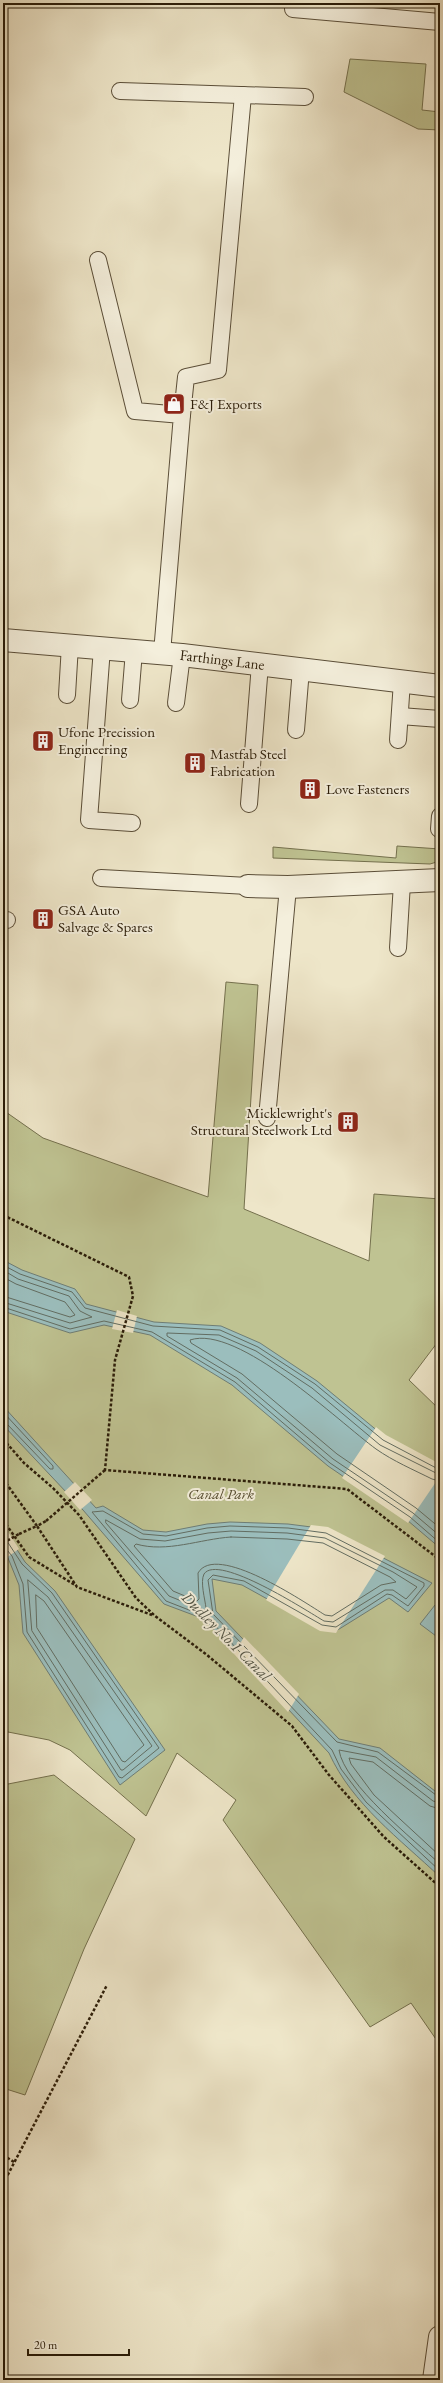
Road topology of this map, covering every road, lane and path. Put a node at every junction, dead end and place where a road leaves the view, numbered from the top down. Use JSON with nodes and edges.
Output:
{"nodes":[{"id":1,"x":316,"y":6,"type":"edge"},
{"id":2,"x":293,"y":9,"type":"dead end"},
{"id":3,"x":440,"y":22,"type":"edge"},
{"id":4,"x":120,"y":91,"type":"dead end"},
{"id":5,"x":243,"y":95,"type":"junction"},
{"id":6,"x":305,"y":97,"type":"dead end"},
{"id":7,"x":98,"y":260,"type":"dead end"},
{"id":8,"x":182,"y":415,"type":"junction"},
{"id":9,"x":3,"y":640,"type":"edge"},
{"id":10,"x":70,"y":645,"type":"junction"},
{"id":11,"x":102,"y":648,"type":"junction"},
{"id":12,"x":134,"y":651,"type":"junction"},
{"id":13,"x":172,"y":654,"type":"junction"},
{"id":14,"x":260,"y":664,"type":"junction"},
{"id":15,"x":301,"y":669,"type":"junction"},
{"id":16,"x":402,"y":681,"type":"junction"},
{"id":17,"x":440,"y":686,"type":"edge"},
{"id":18,"x":67,"y":695,"type":"dead end"},
{"id":19,"x":130,"y":700,"type":"dead end"},
{"id":20,"x":176,"y":703,"type":"dead end"},
{"id":21,"x":400,"y":716,"type":"junction"},
{"id":22,"x":440,"y":719,"type":"edge"},
{"id":23,"x":296,"y":730,"type":"dead end"},
{"id":24,"x":398,"y":740,"type":"dead end"},
{"id":25,"x":249,"y":804,"type":"dead end"},
{"id":26,"x":132,"y":823,"type":"dead end"},
{"id":27,"x":101,"y":878,"type":"dead end"},
{"id":28,"x":440,"y":880,"type":"edge"},
{"id":29,"x":402,"y":883,"type":"junction"},
{"id":30,"x":248,"y":886,"type":"joint"},
{"id":31,"x":288,"y":887,"type":"junction"},
{"id":32,"x":398,"y":948,"type":"dead end"},
{"id":33,"x":267,"y":1118,"type":"dead end"},
{"id":34,"x":3,"y":1215,"type":"edge"},
{"id":35,"x":3,"y":1439,"type":"edge"},
{"id":36,"x":8,"y":1444,"type":"junction"},
{"id":37,"x":3,"y":1465,"type":"edge"},
{"id":38,"x":105,"y":1470,"type":"junction"},
{"id":39,"x":3,"y":1479,"type":"edge"},
{"id":40,"x":3,"y":1520,"type":"edge"},
{"id":41,"x":37,"y":1526,"type":"junction"},
{"id":42,"x":3,"y":1543,"type":"edge"},
{"id":43,"x":440,"y":1560,"type":"edge"},
{"id":44,"x":78,"y":1587,"type":"junction"},
{"id":45,"x":155,"y":1616,"type":"junction"},
{"id":46,"x":440,"y":1887,"type":"edge"},
{"id":47,"x":107,"y":1985,"type":"dead end"},
{"id":48,"x":3,"y":2155,"type":"edge"},
{"id":49,"x":14,"y":2162,"type":"junction"},
{"id":50,"x":3,"y":2184,"type":"edge"},
{"id":51,"x":440,"y":2337,"type":"edge"},
{"id":52,"x":434,"y":2380,"type":"edge"}],
"edges":[{"from":1,"to":2,"type":"lane"},
{"from":1,"to":3,"type":"lane"},
{"from":4,"to":5,"type":"lane"},
{"from":5,"to":6,"type":"lane"},
{"from":5,"to":8,"type":"lane"},
{"from":7,"to":8,"type":"lane"},
{"from":8,"to":13,"type":"lane"},
{"from":9,"to":10,"type":"street","name":"Farthings Lane"},
{"from":10,"to":11,"type":"street","name":"Farthings Lane"},
{"from":10,"to":18,"type":"lane"},
{"from":11,"to":12,"type":"street","name":"Farthings Lane"},
{"from":11,"to":26,"type":"lane"},
{"from":12,"to":13,"type":"street","name":"Farthings Lane"},
{"from":12,"to":19,"type":"lane"},
{"from":13,"to":14,"type":"street","name":"Farthings Lane"},
{"from":13,"to":20,"type":"lane"},
{"from":14,"to":15,"type":"street","name":"Farthings Lane"},
{"from":14,"to":25,"type":"lane"},
{"from":15,"to":16,"type":"street","name":"Farthings Lane"},
{"from":15,"to":23,"type":"lane"},
{"from":16,"to":17,"type":"street","name":"Farthings Lane"},
{"from":16,"to":21,"type":"lane"},
{"from":21,"to":22,"type":"lane"},
{"from":21,"to":24,"type":"lane"},
{"from":27,"to":30,"type":"lane"},
{"from":28,"to":29,"type":"street"},
{"from":29,"to":31,"type":"street"},
{"from":29,"to":32,"type":"lane"},
{"from":30,"to":31,"type":"street"},
{"from":31,"to":33,"type":"lane"},
{"from":34,"to":38,"type":"path"},
{"from":35,"to":36,"type":"path"},
{"from":36,"to":37,"type":"path"},
{"from":36,"to":45,"type":"path"},
{"from":38,"to":41,"type":"path","bridge":true},
{"from":38,"to":43,"type":"path"},
{"from":39,"to":41,"type":"path"},
{"from":40,"to":44,"type":"path"},
{"from":41,"to":42,"type":"path","bridge":true},
{"from":41,"to":44,"type":"path"},
{"from":44,"to":45,"type":"path"},
{"from":45,"to":46,"type":"path"},
{"from":47,"to":49,"type":"path"},
{"from":48,"to":49,"type":"path"},
{"from":49,"to":50,"type":"path"},
{"from":51,"to":52,"type":"street"}]}
